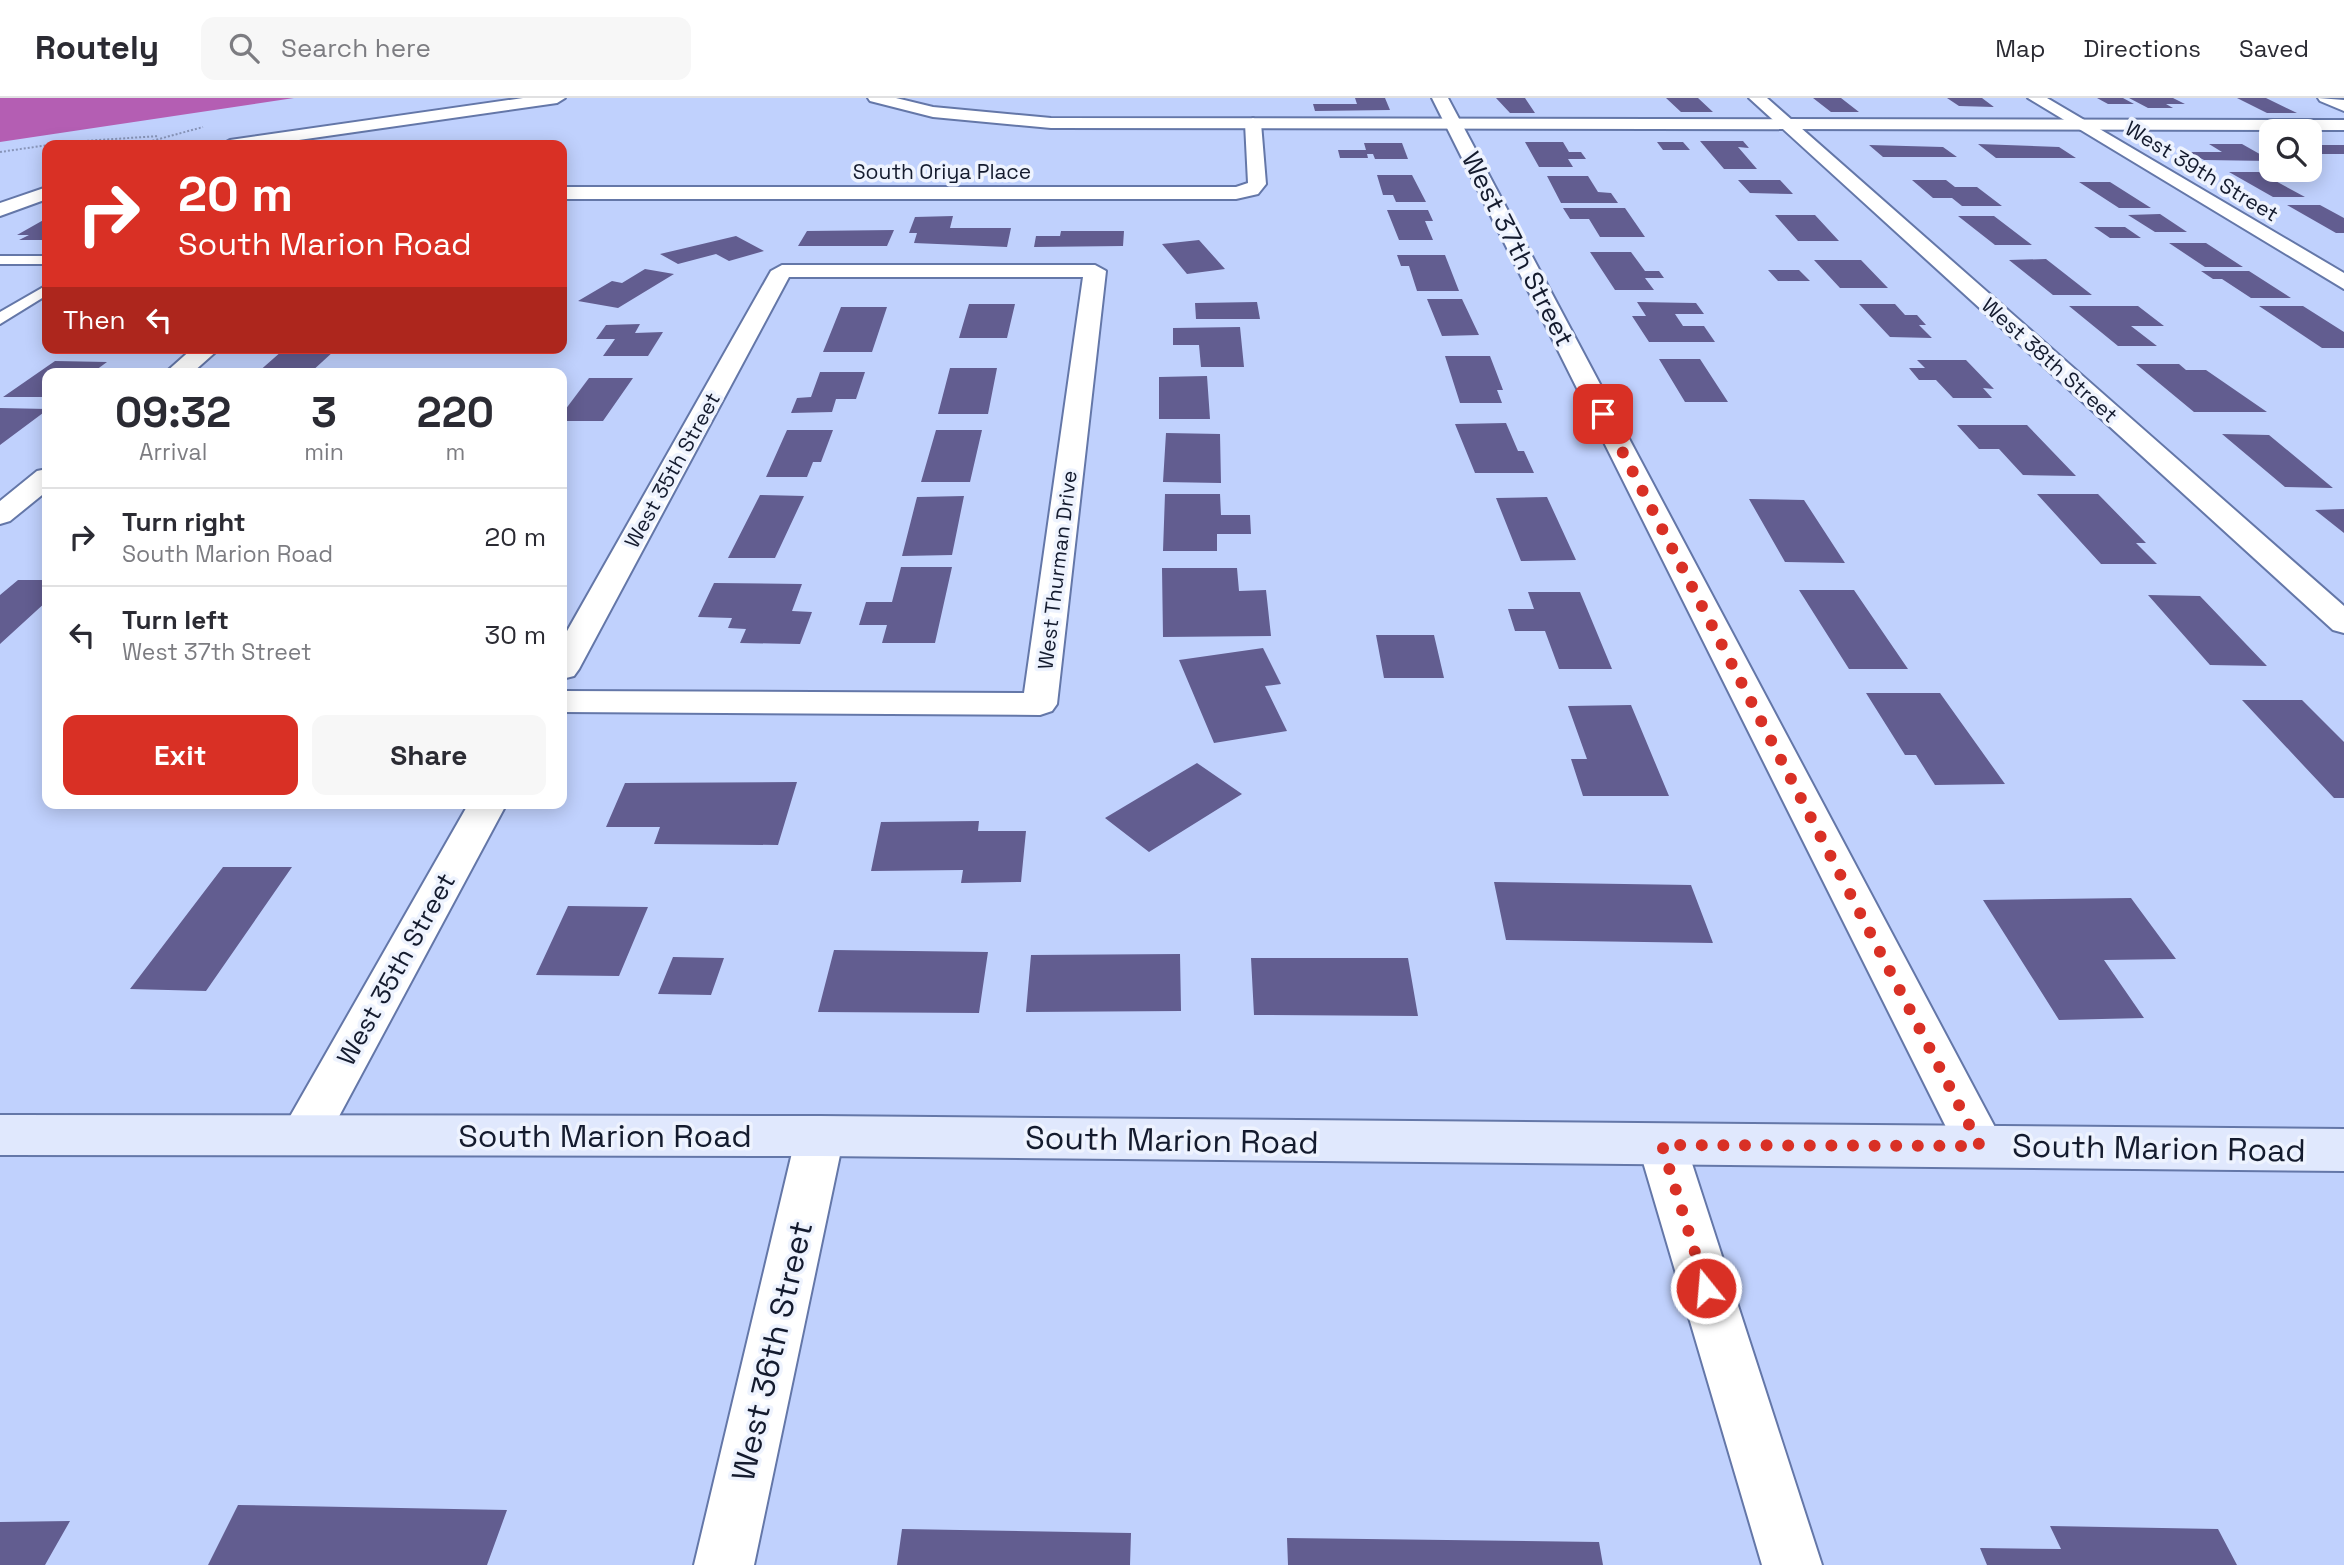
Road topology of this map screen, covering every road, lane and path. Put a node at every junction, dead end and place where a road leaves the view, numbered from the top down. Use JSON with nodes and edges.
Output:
{"nodes":[{"id":1,"x":557,"y":98,"type":"edge"},
{"id":2,"x":876,"y":98,"type":"edge"},
{"id":3,"x":1757,"y":98,"type":"edge"},
{"id":4,"x":2036,"y":98,"type":"edge"},
{"id":5,"x":2326,"y":98,"type":"edge"},
{"id":6,"x":2344,"y":106,"type":"edge"},
{"id":7,"x":1446,"y":110,"type":"edge"},
{"id":8,"x":1252,"y":123,"type":"junction"},
{"id":9,"x":1785,"y":123,"type":"junction"},
{"id":10,"x":2078,"y":124,"type":"junction"},
{"id":11,"x":2344,"y":125,"type":"edge"},
{"id":12,"x":165,"y":136,"type":"dead end"},
{"id":13,"x":99,"y":140,"type":"edge"},
{"id":14,"x":265,"y":140,"type":"edge"},
{"id":15,"x":42,"y":146,"type":"edge"},
{"id":16,"x":0,"y":152,"type":"edge"},
{"id":17,"x":567,"y":193,"type":"edge"},
{"id":18,"x":42,"y":195,"type":"edge"},
{"id":19,"x":0,"y":210,"type":"edge"},
{"id":20,"x":0,"y":260,"type":"edge"},
{"id":21,"x":42,"y":260,"type":"edge"},
{"id":22,"x":782,"y":271,"type":"joint"},
{"id":23,"x":2344,"y":282,"type":"edge"},
{"id":24,"x":42,"y":292,"type":"edge"},
{"id":25,"x":0,"y":319,"type":"edge"},
{"id":26,"x":201,"y":354,"type":"edge"},
{"id":27,"x":183,"y":368,"type":"edge"},
{"id":28,"x":42,"y":481,"type":"edge"},
{"id":29,"x":0,"y":515,"type":"edge"},
{"id":30,"x":2344,"y":622,"type":"edge"},
{"id":31,"x":567,"y":660,"type":"edge"},
{"id":32,"x":567,"y":702,"type":"edge"},
{"id":33,"x":485,"y":809,"type":"edge"},
{"id":34,"x":305,"y":1134,"type":"junction"},
{"id":35,"x":0,"y":1135,"type":"edge"},
{"id":36,"x":820,"y":1136,"type":"junction"},
{"id":37,"x":1662,"y":1145,"type":"junction"},
{"id":38,"x":1980,"y":1146,"type":"junction"},
{"id":39,"x":2344,"y":1150,"type":"edge"},
{"id":40,"x":724,"y":1565,"type":"edge"},
{"id":41,"x":1792,"y":1565,"type":"edge"}],
"edges":[{"from":1,"to":14,"type":"street"},
{"from":2,"to":8,"type":"street"},
{"from":3,"to":9,"type":"street","name":"West 38th Street"},
{"from":4,"to":10,"type":"street","name":"West 39th Street"},
{"from":5,"to":6,"type":"street"},
{"from":7,"to":8,"type":"street"},
{"from":7,"to":9,"type":"street"},
{"from":7,"to":38,"type":"street","name":"West 37th Street"},
{"from":8,"to":17,"type":"street","name":"South Oriya Place"},
{"from":9,"to":10,"type":"street"},
{"from":9,"to":30,"type":"street","name":"West 38th Street"},
{"from":10,"to":11,"type":"street"},
{"from":10,"to":23,"type":"street","name":"West 39th Street"},
{"from":12,"to":13,"type":"path"},
{"from":15,"to":16,"type":"path"},
{"from":18,"to":19,"type":"street"},
{"from":20,"to":21,"type":"lane"},
{"from":22,"to":31,"type":"street","name":"West 35th Street"},
{"from":22,"to":32,"type":"street","name":"West Thurman Drive"},
{"from":24,"to":25,"type":"lane"},
{"from":26,"to":27,"type":"street"},
{"from":28,"to":29,"type":"street"},
{"from":33,"to":34,"type":"street","name":"West 35th Street"},
{"from":34,"to":35,"type":"main road","name":"South Marion Road"},
{"from":34,"to":36,"type":"main road","name":"South Marion Road"},
{"from":36,"to":37,"type":"main road","name":"South Marion Road"},
{"from":36,"to":40,"type":"street","name":"West 36th Street"},
{"from":37,"to":38,"type":"main road","name":"South Marion Road"},
{"from":37,"to":41,"type":"street"},
{"from":38,"to":39,"type":"main road","name":"South Marion Road"}]}
